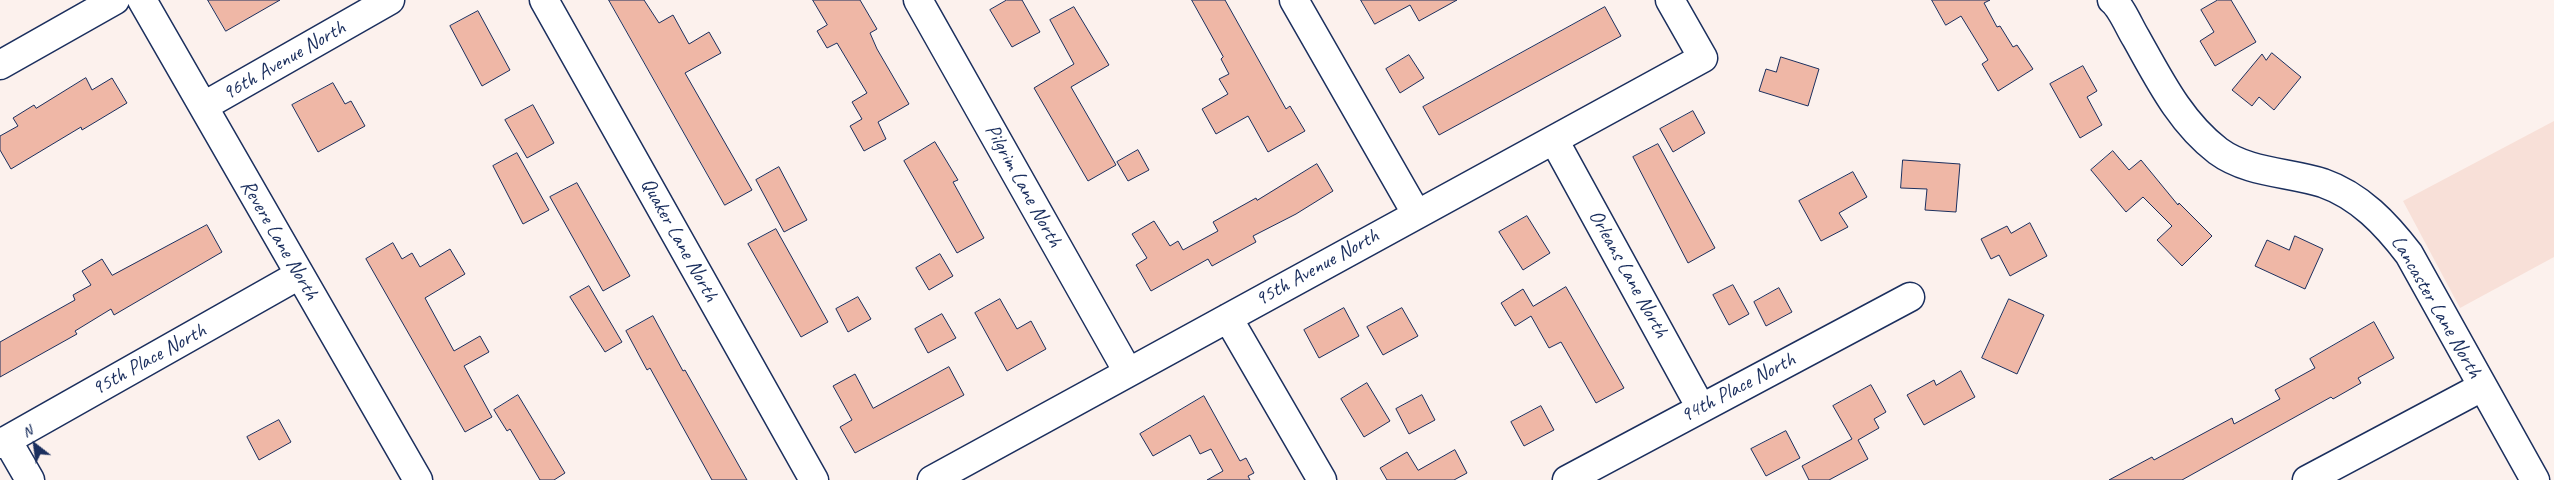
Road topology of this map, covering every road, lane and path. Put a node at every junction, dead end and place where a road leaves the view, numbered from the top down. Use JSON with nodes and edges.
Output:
{"nodes":[{"id":1,"x":115,"y":0,"type":"edge"},
{"id":2,"x":142,"y":0,"type":"edge"},
{"id":3,"x":390,"y":0,"type":"edge"},
{"id":4,"x":544,"y":0,"type":"edge"},
{"id":5,"x":918,"y":0,"type":"edge"},
{"id":6,"x":1294,"y":0,"type":"edge"},
{"id":7,"x":1670,"y":0,"type":"edge"},
{"id":8,"x":2112,"y":0,"type":"edge"},
{"id":9,"x":0,"y":65,"type":"edge"},
{"id":10,"x":204,"y":106,"type":"junction"},
{"id":11,"x":1554,"y":140,"type":"junction"},
{"id":12,"x":1416,"y":213,"type":"junction"},
{"id":13,"x":299,"y":275,"type":"junction"},
{"id":14,"x":1910,"y":297,"type":"dead end"},
{"id":15,"x":1228,"y":318,"type":"junction"},
{"id":16,"x":1128,"y":372,"type":"junction"},
{"id":17,"x":2482,"y":387,"type":"junction"},
{"id":18,"x":1702,"y":408,"type":"junction"},
{"id":19,"x":4,"y":442,"type":"edge"},
{"id":20,"x":30,"y":480,"type":"edge"},
{"id":21,"x":418,"y":480,"type":"edge"},
{"id":22,"x":814,"y":480,"type":"edge"},
{"id":23,"x":932,"y":480,"type":"edge"},
{"id":24,"x":1322,"y":480,"type":"edge"},
{"id":25,"x":1567,"y":480,"type":"edge"},
{"id":26,"x":2308,"y":480,"type":"edge"},
{"id":27,"x":2535,"y":480,"type":"edge"}],
"edges":[{"from":1,"to":9,"type":"street"},
{"from":2,"to":10,"type":"street","name":"Revere Lane North"},
{"from":3,"to":10,"type":"street","name":"96th Avenue North"},
{"from":4,"to":22,"type":"street","name":"Quaker Lane North"},
{"from":5,"to":16,"type":"street","name":"Pilgrim Lane North"},
{"from":6,"to":12,"type":"street"},
{"from":7,"to":11,"type":"street","name":"95th Avenue North"},
{"from":8,"to":17,"type":"street","name":"Lancaster Lane North"},
{"from":10,"to":13,"type":"street","name":"Revere Lane North"},
{"from":11,"to":12,"type":"street","name":"95th Avenue North"},
{"from":11,"to":18,"type":"street","name":"Orleans Lane North"},
{"from":12,"to":15,"type":"street","name":"95th Avenue North"},
{"from":13,"to":19,"type":"street","name":"95th Place North"},
{"from":13,"to":21,"type":"street","name":"Revere Lane North"},
{"from":14,"to":18,"type":"street","name":"94th Place North"},
{"from":15,"to":16,"type":"street","name":"95th Avenue North"},
{"from":15,"to":24,"type":"street"},
{"from":16,"to":23,"type":"street","name":"95th Avenue North"},
{"from":17,"to":26,"type":"street"},
{"from":17,"to":27,"type":"street","name":"Lancaster Lane North"},
{"from":18,"to":25,"type":"street","name":"94th Place North"},
{"from":19,"to":20,"type":"street"}]}
